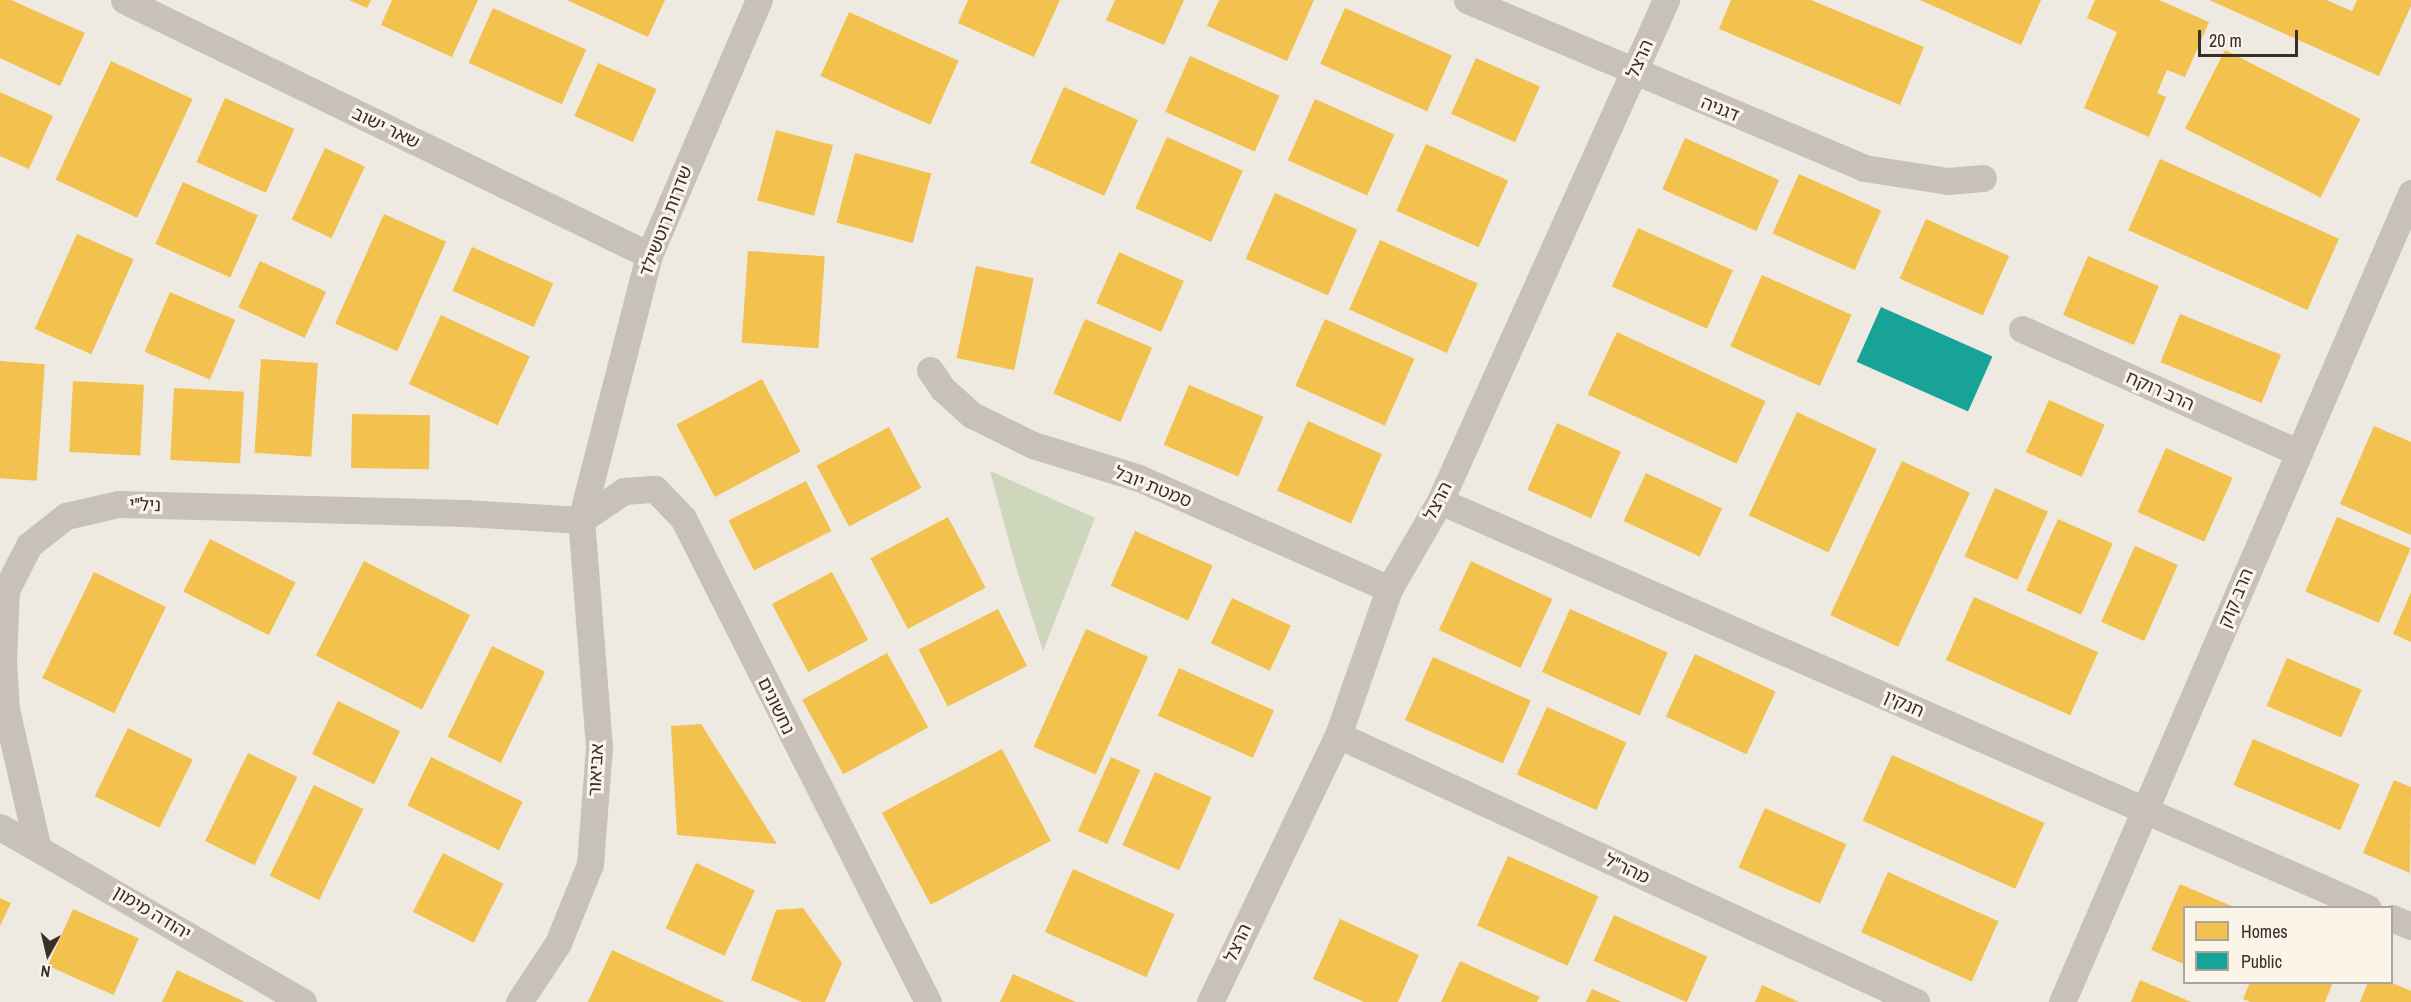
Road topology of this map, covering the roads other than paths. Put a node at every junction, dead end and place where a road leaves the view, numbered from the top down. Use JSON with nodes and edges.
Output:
{"nodes":[{"id":1,"x":124,"y":0,"type":"edge"},
{"id":2,"x":759,"y":0,"type":"edge"},
{"id":3,"x":1467,"y":0,"type":"edge"},
{"id":4,"x":1666,"y":0,"type":"edge"},
{"id":5,"x":1633,"y":74,"type":"junction"},
{"id":6,"x":1983,"y":178,"type":"dead end"},
{"id":7,"x":2411,"y":193,"type":"edge"},
{"id":8,"x":649,"y":255,"type":"junction"},
{"id":9,"x":2022,"y":329,"type":"dead end"},
{"id":10,"x":930,"y":370,"type":"dead end"},
{"id":11,"x":2299,"y":453,"type":"junction"},
{"id":12,"x":1440,"y":501,"type":"junction"},
{"id":13,"x":581,"y":520,"type":"junction"},
{"id":14,"x":1389,"y":589,"type":"junction"},
{"id":15,"x":1338,"y":735,"type":"junction"},
{"id":16,"x":2144,"y":810,"type":"junction"},
{"id":17,"x":0,"y":827,"type":"edge"},
{"id":18,"x":37,"y":845,"type":"junction"},
{"id":19,"x":2363,"y":906,"type":"edge"},
{"id":20,"x":2393,"y":919,"type":"edge"},
{"id":21,"x":2411,"y":927,"type":"edge"},
{"id":22,"x":303,"y":1002,"type":"edge"},
{"id":23,"x":519,"y":1002,"type":"edge"},
{"id":24,"x":928,"y":1002,"type":"edge"},
{"id":25,"x":1210,"y":1002,"type":"edge"},
{"id":26,"x":1916,"y":1002,"type":"edge"},
{"id":27,"x":2062,"y":1002,"type":"edge"}],
"edges":[{"from":1,"to":8,"type":"street","name":"שאר ישוב"},
{"from":2,"to":8,"type":"street","name":"שדרות רוטשילד"},
{"from":3,"to":5,"type":"street","name":"דגניה"},
{"from":4,"to":5,"type":"street","name":"הרצל"},
{"from":5,"to":6,"type":"street","name":"דגניה"},
{"from":5,"to":12,"type":"street","name":"הרצל"},
{"from":7,"to":11,"type":"street","name":"הרב קוק"},
{"from":8,"to":13,"type":"street","name":"שדרות רוטשילד"},
{"from":9,"to":11,"type":"street","name":"הרב רוקח"},
{"from":10,"to":14,"type":"street","name":"סמטת יובל"},
{"from":11,"to":16,"type":"street","name":"הרב קוק"},
{"from":12,"to":14,"type":"street","name":"הרצל"},
{"from":12,"to":16,"type":"street","name":"חנקין"},
{"from":13,"to":18,"type":"street","name":"ניל\"י"},
{"from":13,"to":23,"type":"street","name":"אביאור"},
{"from":13,"to":24,"type":"street","name":"נחשונים"},
{"from":14,"to":15,"type":"street","name":"הרצל"},
{"from":15,"to":25,"type":"street","name":"הרצל"},
{"from":15,"to":26,"type":"street","name":"מהר\"ל"},
{"from":16,"to":19,"type":"street","name":"חנקין"},
{"from":16,"to":27,"type":"street","name":"הרב קוק"},
{"from":17,"to":18,"type":"street","name":"יהודה מימון"},
{"from":18,"to":22,"type":"street","name":"יהודה מימון"},
{"from":20,"to":21,"type":"street"}]}
